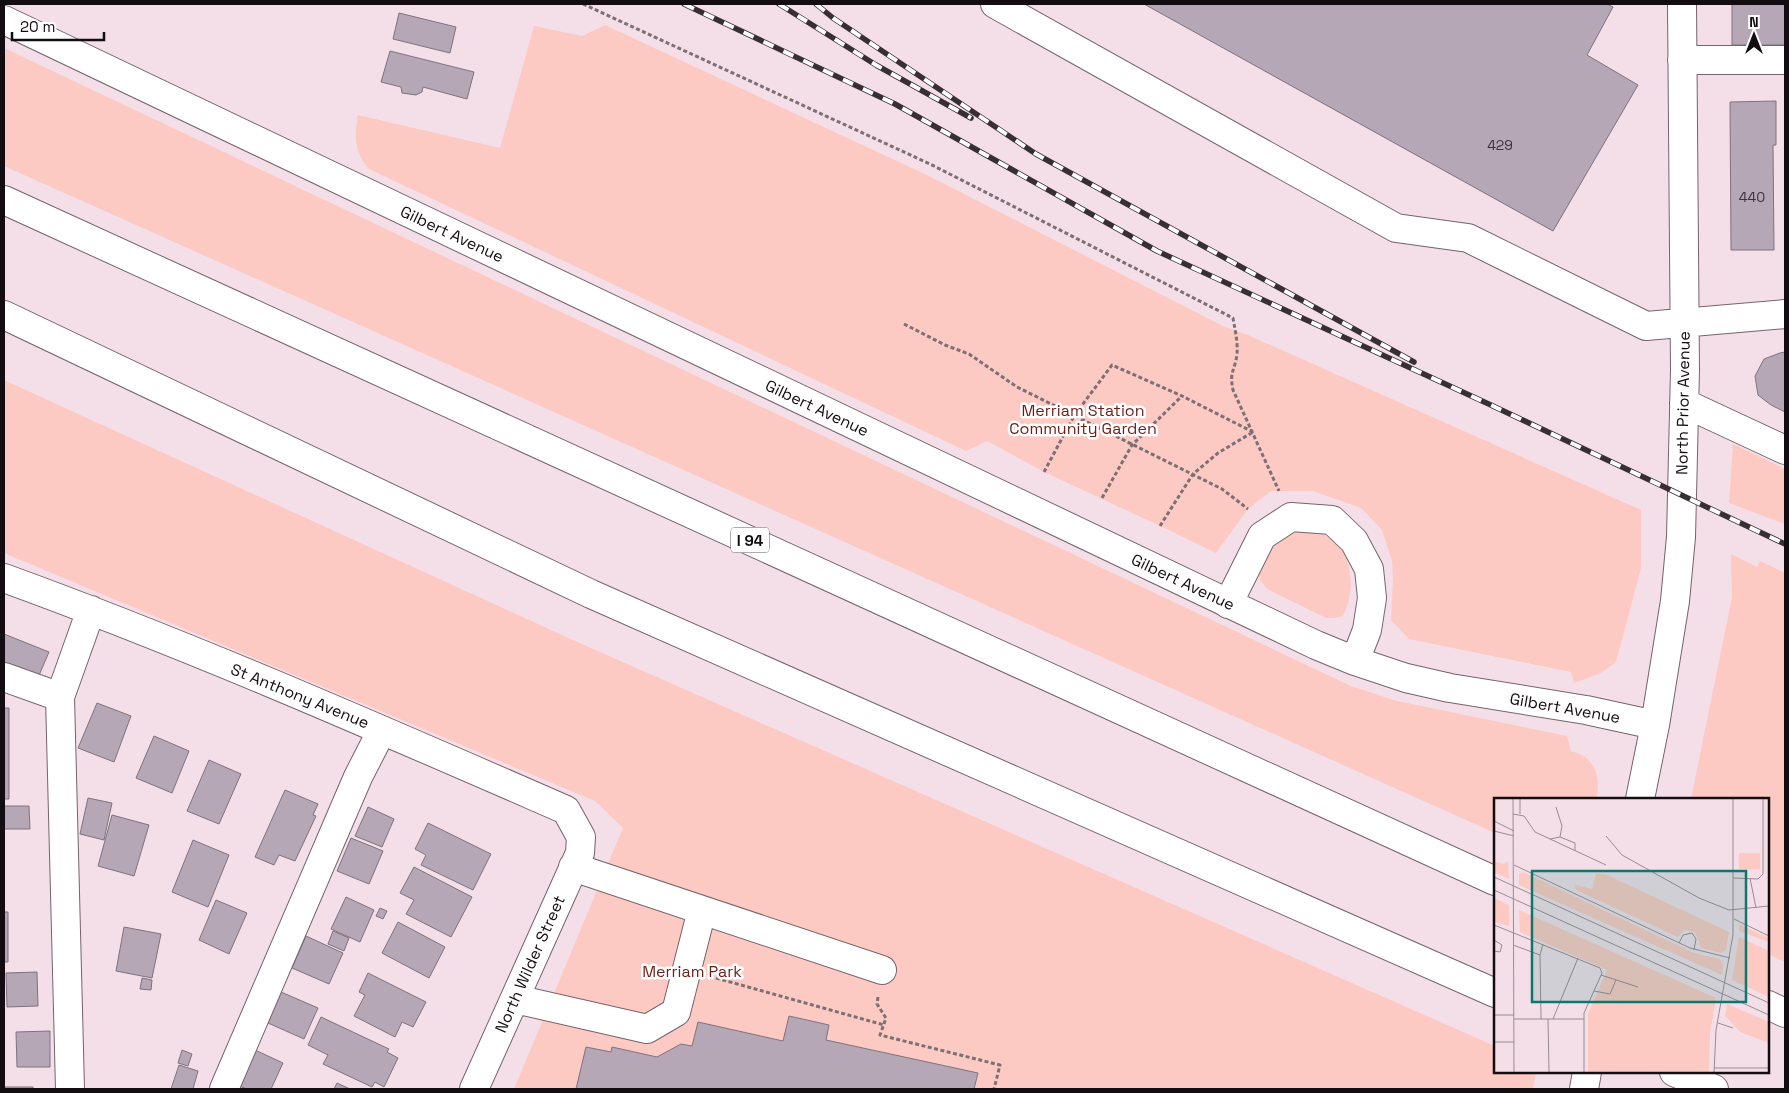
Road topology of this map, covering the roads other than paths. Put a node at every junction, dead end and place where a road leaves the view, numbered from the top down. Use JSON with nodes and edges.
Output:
{"nodes":[{"id":1,"x":995,"y":4,"type":"edge"},
{"id":2,"x":1682,"y":4,"type":"edge"},
{"id":3,"x":4,"y":20,"type":"edge"},
{"id":4,"x":1682,"y":60,"type":"junction"},
{"id":5,"x":1785,"y":60,"type":"edge"},
{"id":6,"x":4,"y":200,"type":"edge"},
{"id":7,"x":4,"y":314,"type":"edge"},
{"id":8,"x":1785,"y":314,"type":"edge"},
{"id":9,"x":1684,"y":322,"type":"junction"},
{"id":10,"x":1684,"y":403,"type":"junction"},
{"id":11,"x":1785,"y":450,"type":"edge"},
{"id":12,"x":4,"y":578,"type":"edge"},
{"id":13,"x":1228,"y":604,"type":"junction"},
{"id":14,"x":91,"y":610,"type":"junction"},
{"id":15,"x":1355,"y":661,"type":"junction"},
{"id":16,"x":4,"y":677,"type":"edge"},
{"id":17,"x":60,"y":698,"type":"junction"},
{"id":18,"x":1655,"y":725,"type":"junction"},
{"id":19,"x":382,"y":730,"type":"junction"},
{"id":20,"x":1640,"y":798,"type":"edge"},
{"id":21,"x":581,"y":837,"type":"joint"},
{"id":22,"x":573,"y":867,"type":"junction"},
{"id":23,"x":1494,"y":881,"type":"edge"},
{"id":24,"x":702,"y":910,"type":"junction"},
{"id":25,"x":882,"y":970,"type":"road end"},
{"id":26,"x":1494,"y":993,"type":"edge"},
{"id":27,"x":515,"y":999,"type":"junction"},
{"id":28,"x":1769,"y":1006,"type":"edge"},
{"id":29,"x":1785,"y":1014,"type":"edge"},
{"id":30,"x":1587,"y":1073,"type":"edge"},
{"id":31,"x":1676,"y":1073,"type":"edge"},
{"id":32,"x":70,"y":1089,"type":"edge"},
{"id":33,"x":224,"y":1089,"type":"edge"},
{"id":34,"x":474,"y":1089,"type":"edge"},
{"id":35,"x":1584,"y":1089,"type":"edge"},
{"id":36,"x":1714,"y":1089,"type":"edge"}],
"edges":[{"from":1,"to":9,"type":"main road"},
{"from":2,"to":4,"type":"main road","name":"North Prior Avenue"},
{"from":3,"to":13,"type":"main road","name":"Gilbert Avenue"},
{"from":4,"to":5,"type":"main road"},
{"from":4,"to":9,"type":"main road","name":"North Prior Avenue"},
{"from":6,"to":23,"type":"main road","number":"I 94"},
{"from":7,"to":26,"type":"main road"},
{"from":8,"to":9,"type":"main road"},
{"from":9,"to":10,"type":"main road","name":"North Prior Avenue"},
{"from":10,"to":11,"type":"main road"},
{"from":10,"to":18,"type":"main road","name":"North Prior Avenue"},
{"from":12,"to":14,"type":"main road","name":"St Anthony Avenue"},
{"from":13,"to":15,"type":"main road","name":"Gilbert Avenue"},
{"from":13,"to":15,"type":"main road"},
{"from":14,"to":17,"type":"main road"},
{"from":14,"to":19,"type":"main road","name":"St Anthony Avenue"},
{"from":15,"to":18,"type":"main road","name":"Gilbert Avenue"},
{"from":16,"to":17,"type":"main road"},
{"from":17,"to":32,"type":"main road"},
{"from":18,"to":20,"type":"main road","name":"North Prior Avenue"},
{"from":19,"to":21,"type":"main road","name":"St Anthony Avenue"},
{"from":19,"to":33,"type":"main road"},
{"from":21,"to":22,"type":"main road","name":"North Wilder Street"},
{"from":22,"to":24,"type":"main road"},
{"from":22,"to":27,"type":"main road","name":"North Wilder Street"},
{"from":24,"to":25,"type":"main road"},
{"from":24,"to":27,"type":"main road"},
{"from":27,"to":34,"type":"main road","name":"North Wilder Street"},
{"from":28,"to":29,"type":"main road"},
{"from":30,"to":35,"type":"main road"},
{"from":31,"to":36,"type":"main road"}]}
